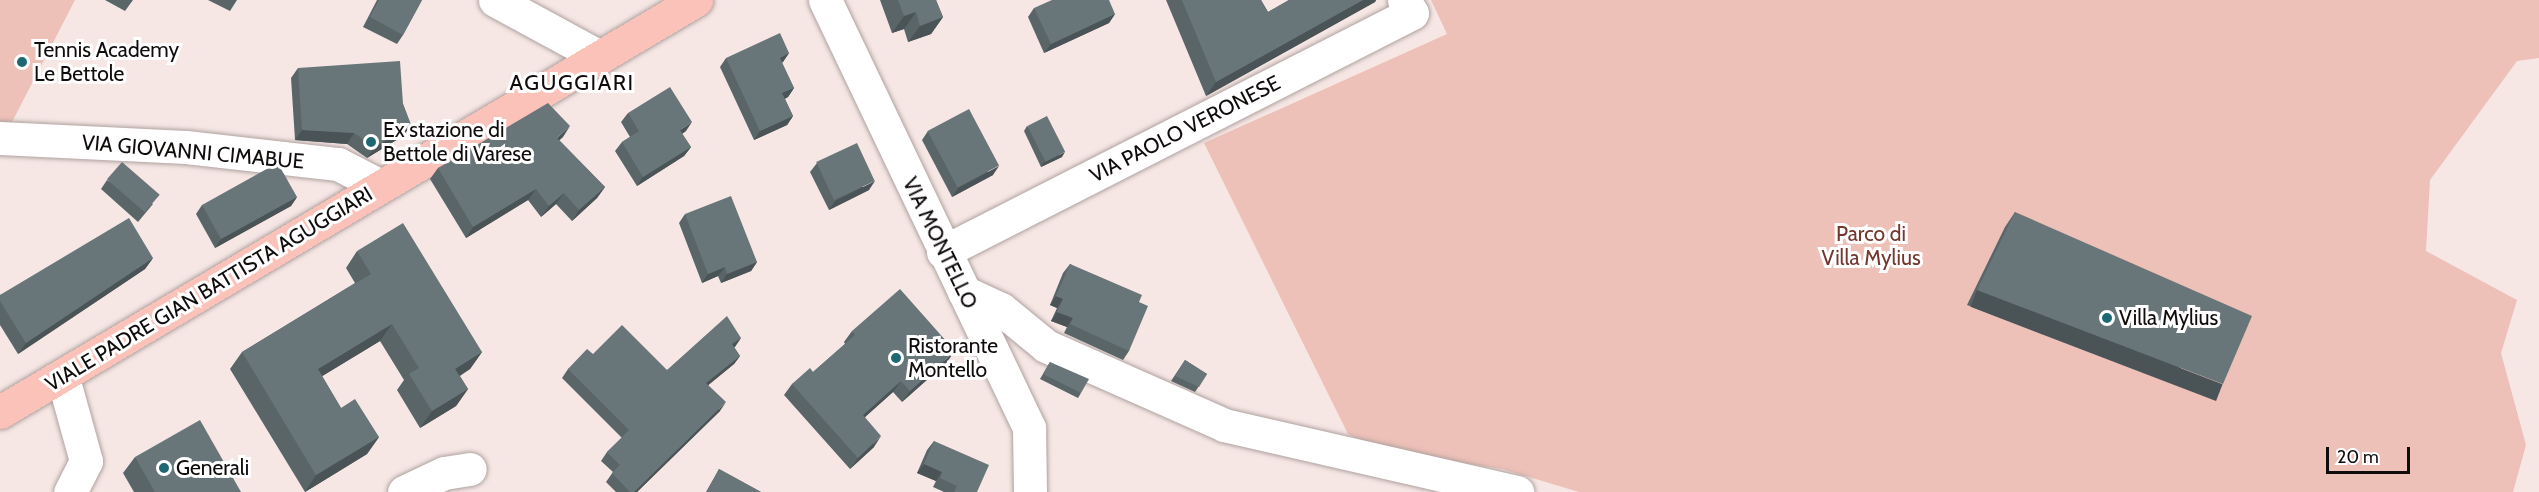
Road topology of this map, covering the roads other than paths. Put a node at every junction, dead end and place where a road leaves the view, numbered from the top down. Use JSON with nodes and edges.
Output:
{"nodes":[{"id":1,"x":495,"y":0,"type":"edge"},
{"id":2,"x":696,"y":0,"type":"edge"},
{"id":3,"x":825,"y":0,"type":"edge"},
{"id":4,"x":1404,"y":0,"type":"edge"},
{"id":5,"x":600,"y":57,"type":"junction"},
{"id":6,"x":0,"y":138,"type":"edge"},
{"id":7,"x":381,"y":186,"type":"junction"},
{"id":8,"x":943,"y":252,"type":"junction"},
{"id":9,"x":964,"y":292,"type":"junction"},
{"id":10,"x":63,"y":378,"type":"junction"},
{"id":11,"x":0,"y":412,"type":"edge"},
{"id":12,"x":470,"y":469,"type":"dead end"},
{"id":13,"x":70,"y":492,"type":"edge"},
{"id":14,"x":404,"y":492,"type":"edge"},
{"id":15,"x":1030,"y":492,"type":"edge"},
{"id":16,"x":1517,"y":492,"type":"edge"}],
"edges":[{"from":1,"to":5,"type":"street"},
{"from":2,"to":5,"type":"main road","name":"VIALE PADRE GIAN BATTISTA AGUGGIARI"},
{"from":3,"to":8,"type":"street","name":"VIA MONTELLO"},
{"from":4,"to":8,"type":"street","name":"VIA PAOLO VERONESE"},
{"from":5,"to":7,"type":"main road","name":"VIALE PADRE GIAN BATTISTA AGUGGIARI"},
{"from":6,"to":7,"type":"street","name":"VIA GIOVANNI CIMABUE"},
{"from":7,"to":10,"type":"main road","name":"VIALE PADRE GIAN BATTISTA AGUGGIARI"},
{"from":8,"to":9,"type":"street","name":"VIA MONTELLO"},
{"from":9,"to":15,"type":"street","name":"VIA MONTELLO"},
{"from":9,"to":16,"type":"street"},
{"from":10,"to":11,"type":"main road","name":"VIALE PADRE GIAN BATTISTA AGUGGIARI"},
{"from":10,"to":13,"type":"street"},
{"from":12,"to":14,"type":"street"}]}
